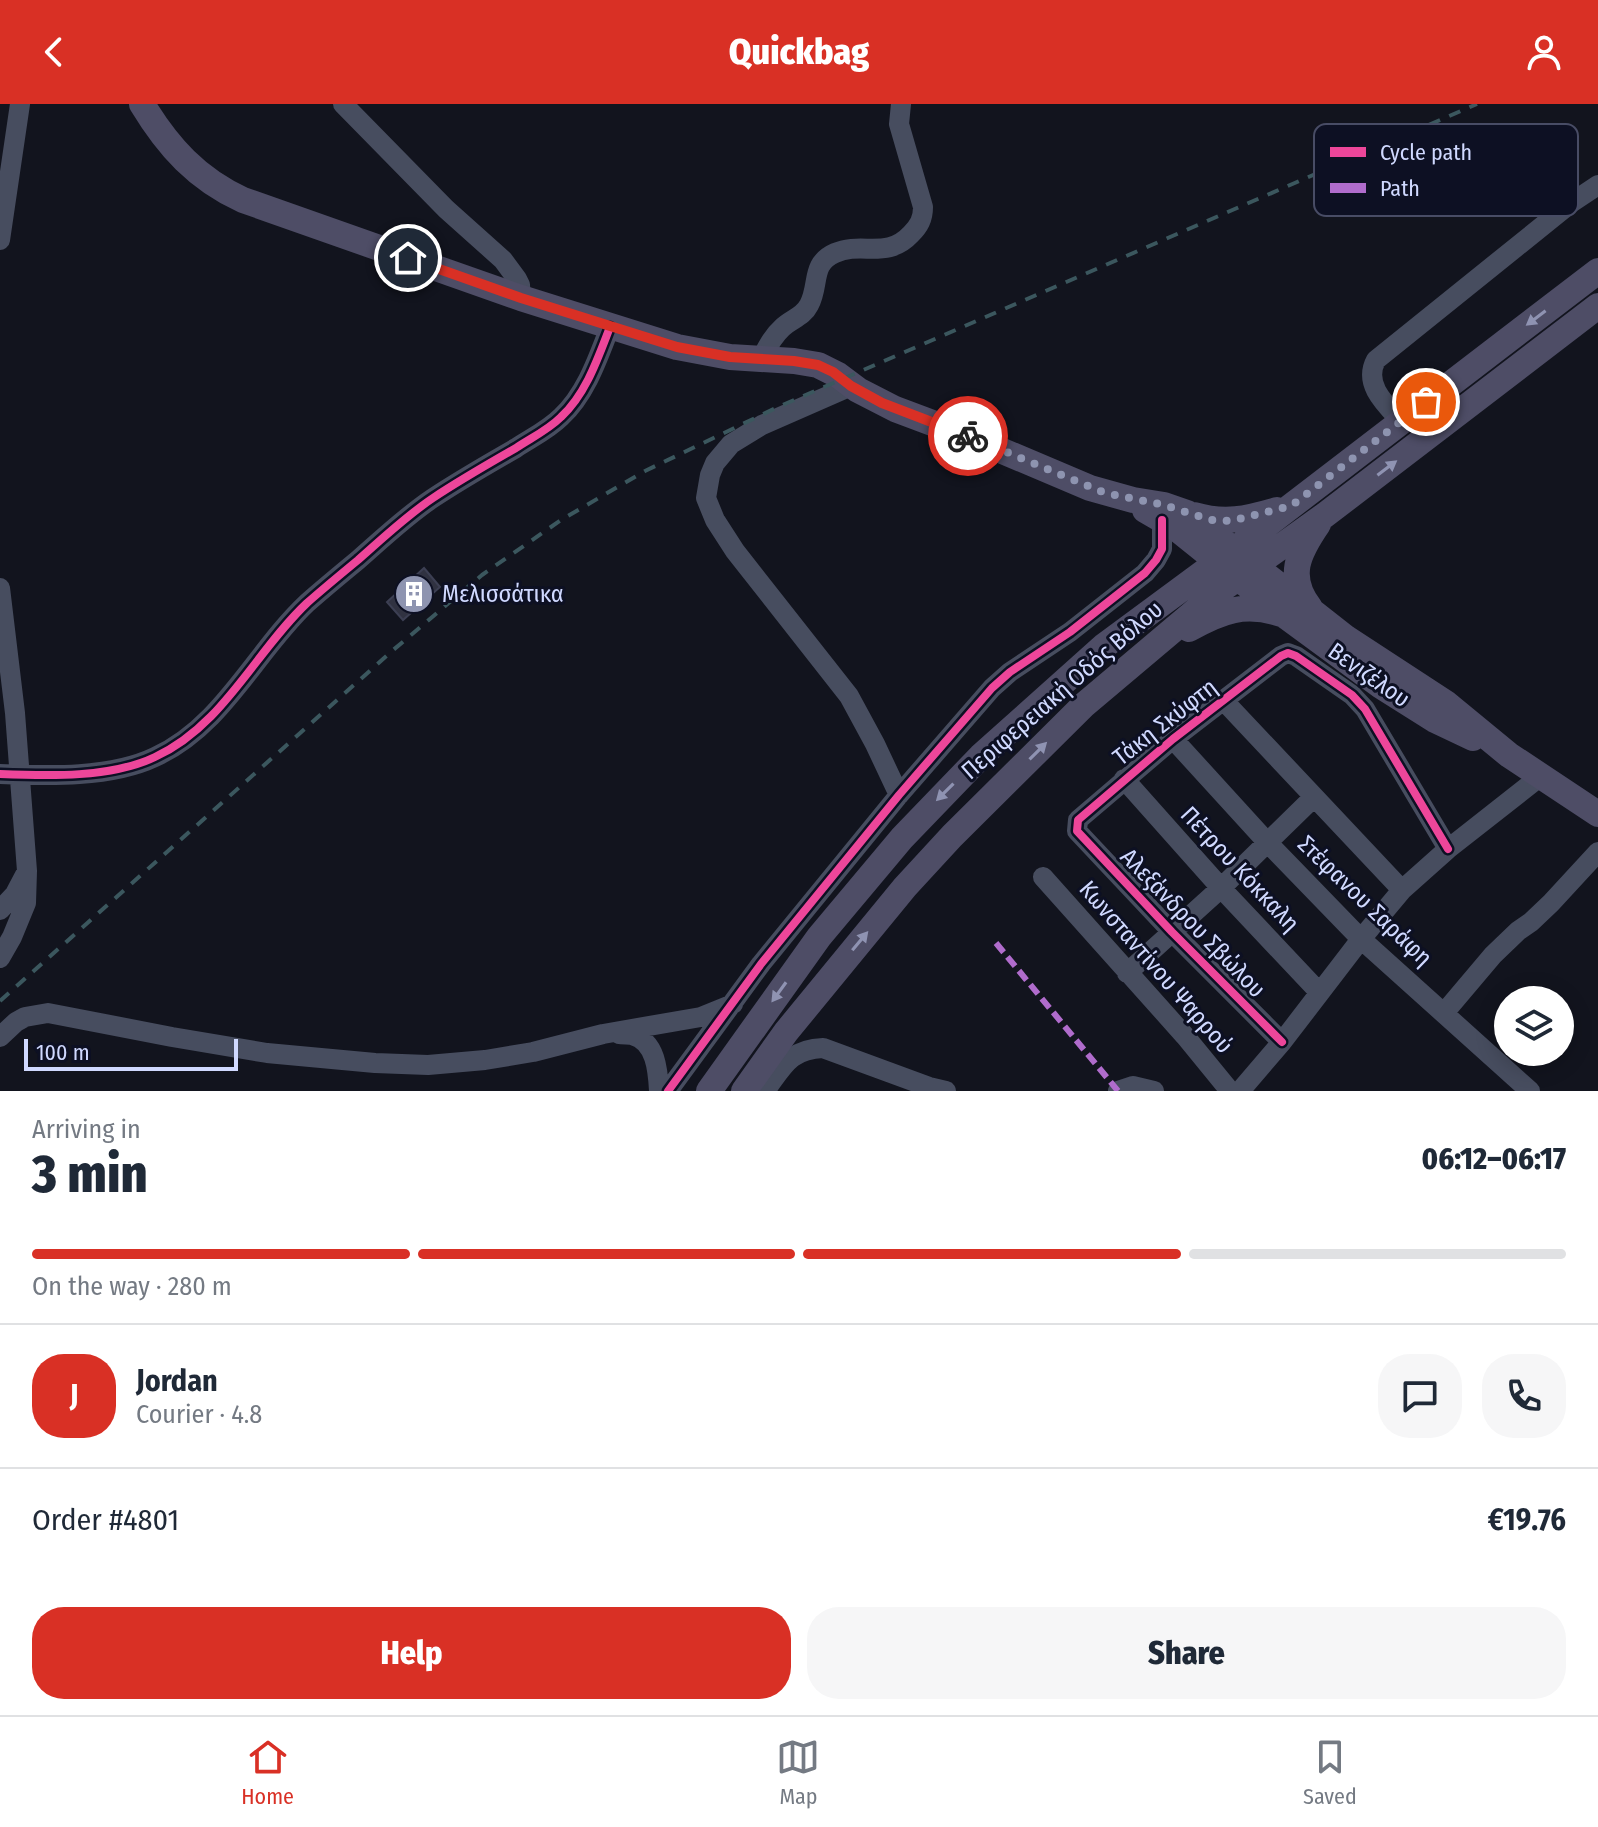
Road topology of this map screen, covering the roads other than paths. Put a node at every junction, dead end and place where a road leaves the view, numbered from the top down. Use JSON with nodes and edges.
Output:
{"nodes":[{"id":1,"x":20,"y":104,"type":"edge"},
{"id":2,"x":142,"y":104,"type":"edge"},
{"id":3,"x":343,"y":104,"type":"edge"},
{"id":4,"x":901,"y":104,"type":"edge"},
{"id":5,"x":1598,"y":185,"type":"edge"},
{"id":6,"x":1578,"y":198,"type":"edge"},
{"id":7,"x":1555,"y":216,"type":"edge"},
{"id":8,"x":0,"y":240,"type":"edge"},
{"id":9,"x":1598,"y":271,"type":"edge"},
{"id":10,"x":521,"y":298,"type":"junction"},
{"id":11,"x":1598,"y":306,"type":"edge"},
{"id":12,"x":610,"y":327,"type":"junction"},
{"id":13,"x":761,"y":359,"type":"junction"},
{"id":14,"x":851,"y":386,"type":"junction"},
{"id":15,"x":1401,"y":421,"type":"junction"},
{"id":16,"x":1291,"y":506,"type":"junction"},
{"id":17,"x":1325,"y":515,"type":"junction"},
{"id":18,"x":1175,"y":520,"type":"junction"},
{"id":19,"x":1226,"y":556,"type":"junction"},
{"id":20,"x":1247,"y":572,"type":"junction"},
{"id":21,"x":0,"y":588,"type":"edge"},
{"id":22,"x":1164,"y":600,"type":"junction"},
{"id":23,"x":1300,"y":614,"type":"junction"},
{"id":24,"x":1144,"y":653,"type":"junction"},
{"id":25,"x":1224,"y":701,"type":"junction"},
{"id":26,"x":1173,"y":739,"type":"junction"},
{"id":27,"x":10,"y":774,"type":"edge"},
{"id":28,"x":1541,"y":776,"type":"junction"},
{"id":29,"x":1124,"y":779,"type":"junction"},
{"id":30,"x":899,"y":795,"type":"junction"},
{"id":31,"x":1314,"y":797,"type":"junction"},
{"id":32,"x":1598,"y":814,"type":"edge"},
{"id":33,"x":1077,"y":831,"type":"joint"},
{"id":34,"x":1267,"y":842,"type":"junction"},
{"id":35,"x":1448,"y":849,"type":"junction"},
{"id":36,"x":1598,"y":852,"type":"edge"},
{"id":37,"x":27,"y":871,"type":"junction"},
{"id":38,"x":1043,"y":877,"type":"dead end"},
{"id":39,"x":1221,"y":888,"type":"junction"},
{"id":40,"x":1402,"y":890,"type":"junction"},
{"id":41,"x":0,"y":910,"type":"edge"},
{"id":42,"x":1172,"y":932,"type":"junction"},
{"id":43,"x":1361,"y":939,"type":"junction"},
{"id":44,"x":0,"y":958,"type":"edge"},
{"id":45,"x":1127,"y":973,"type":"junction"},
{"id":46,"x":1319,"y":992,"type":"junction"},
{"id":47,"x":734,"y":1003,"type":"junction"},
{"id":48,"x":1444,"y":1013,"type":"junction"},
{"id":49,"x":603,"y":1034,"type":"junction"},
{"id":50,"x":0,"y":1037,"type":"edge"},
{"id":51,"x":1282,"y":1042,"type":"junction"},
{"id":52,"x":659,"y":1091,"type":"edge"},
{"id":53,"x":668,"y":1091,"type":"edge"},
{"id":54,"x":709,"y":1091,"type":"edge"},
{"id":55,"x":744,"y":1091,"type":"edge"},
{"id":56,"x":765,"y":1091,"type":"edge"},
{"id":57,"x":946,"y":1091,"type":"edge"},
{"id":58,"x":1118,"y":1091,"type":"edge"},
{"id":59,"x":1154,"y":1091,"type":"edge"},
{"id":60,"x":1230,"y":1091,"type":"edge"},
{"id":61,"x":1240,"y":1091,"type":"edge"},
{"id":62,"x":1530,"y":1091,"type":"edge"}],
"edges":[{"from":1,"to":8,"type":"street"},
{"from":2,"to":10,"type":"main road","name":"Βενιζέλου"},
{"from":3,"to":10,"type":"street"},
{"from":4,"to":13,"type":"street"},
{"from":5,"to":6,"type":"street"},
{"from":7,"to":15,"type":"street"},
{"from":9,"to":15,"type":"main road","name":"Περιφερειακή Οδός Βόλου","one_way":true},
{"from":10,"to":12,"type":"main road","name":"Βενιζέλου"},
{"from":17,"to":11,"type":"main road","name":"Περιφερειακή Οδός Βόλου","one_way":true},
{"from":12,"to":13,"type":"main road","name":"Βενιζέλου"},
{"from":12,"to":27,"type":"street"},
{"from":13,"to":14,"type":"main road","name":"Βενιζέλου"},
{"from":14,"to":18,"type":"main road","name":"Βενιζέλου"},
{"from":14,"to":30,"type":"street"},
{"from":15,"to":16,"type":"main road","name":"Περιφερειακή Οδός Βόλου"},
{"from":16,"to":18,"type":"main road"},
{"from":16,"to":19,"type":"main road","name":"Περιφερειακή Οδός Βόλου"},
{"from":17,"to":20,"type":"main road","name":"Περιφερειακή Οδός Βόλου"},
{"from":17,"to":23,"type":"main road"},
{"from":18,"to":19,"type":"main road","name":"Βενιζέλου"},
{"from":18,"to":22,"type":"main road"},
{"from":18,"to":30,"type":"street"},
{"from":19,"to":20,"type":"main road","name":"Βενιζέλου"},
{"from":19,"to":22,"type":"main road","name":"Περιφερειακή Οδός Βόλου"},
{"from":20,"to":23,"type":"main road","name":"Βενιζέλου"},
{"from":20,"to":24,"type":"main road","name":"Περιφερειακή Οδός Βόλου"},
{"from":21,"to":27,"type":"street"},
{"from":22,"to":54,"type":"main road","name":"Περιφερειακή Οδός Βόλου","one_way":true},
{"from":23,"to":24,"type":"main road"},
{"from":23,"to":28,"type":"main road","name":"Βενιζέλου"},
{"from":55,"to":24,"type":"main road","name":"Περιφερειακή Οδός Βόλου","one_way":true},
{"from":25,"to":26,"type":"street","name":"Τάκη Σκύφτη"},
{"from":25,"to":31,"type":"street"},
{"from":25,"to":35,"type":"street","name":"Τάκη Σκύφτη"},
{"from":26,"to":29,"type":"street","name":"Τάκη Σκύφτη"},
{"from":26,"to":34,"type":"street","name":"Στέφανου Σαράφη"},
{"from":27,"to":37,"type":"street"},
{"from":28,"to":32,"type":"main road","name":"Βενιζέλου"},
{"from":28,"to":35,"type":"street"},
{"from":29,"to":33,"type":"street","name":"Τάκη Σκύφτη"},
{"from":29,"to":39,"type":"street","name":"Πέτρου Κόκκαλη"},
{"from":30,"to":47,"type":"street"},
{"from":31,"to":34,"type":"street"},
{"from":31,"to":40,"type":"street"},
{"from":33,"to":42,"type":"street","name":"Αλεξάνδρου Σβώλου"},
{"from":34,"to":39,"type":"street"},
{"from":34,"to":43,"type":"street","name":"Στέφανου Σαράφη"},
{"from":35,"to":40,"type":"street"},
{"from":36,"to":48,"type":"street"},
{"from":37,"to":41,"type":"street"},
{"from":37,"to":44,"type":"street"},
{"from":38,"to":45,"type":"street","name":"Κωνσταντίνου Ψαρρού"},
{"from":39,"to":42,"type":"street"},
{"from":39,"to":46,"type":"street","name":"Πέτρου Κόκκαλη"},
{"from":40,"to":43,"type":"street"},
{"from":42,"to":45,"type":"street"},
{"from":42,"to":51,"type":"street","name":"Αλεξάνδρου Σβώλου"},
{"from":43,"to":46,"type":"street"},
{"from":43,"to":48,"type":"street","name":"Στέφανου Σαράφη"},
{"from":45,"to":60,"type":"street","name":"Κωνσταντίνου Ψαρρού"},
{"from":46,"to":51,"type":"street"},
{"from":47,"to":49,"type":"street"},
{"from":47,"to":53,"type":"street"},
{"from":48,"to":62,"type":"street","name":"Στέφανου Σαράφη"},
{"from":49,"to":50,"type":"street"},
{"from":49,"to":52,"type":"street"},
{"from":51,"to":61,"type":"street"},
{"from":56,"to":57,"type":"street"},
{"from":58,"to":59,"type":"street"}]}
